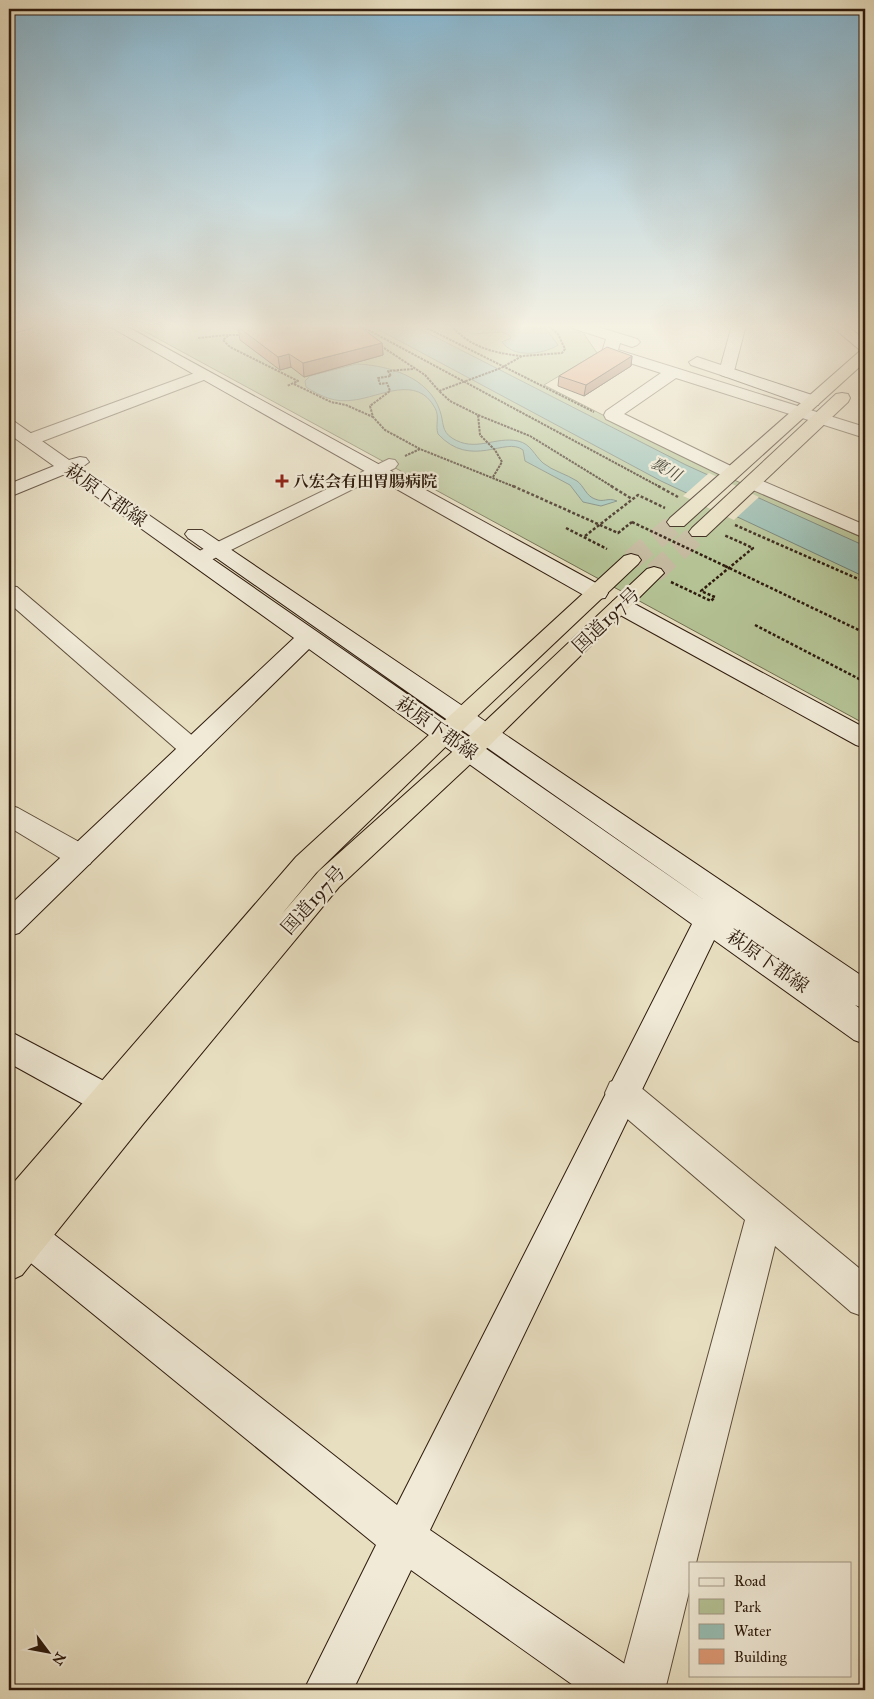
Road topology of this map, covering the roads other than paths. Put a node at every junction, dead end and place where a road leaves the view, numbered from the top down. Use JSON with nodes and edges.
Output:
{"nodes":[{"id":1,"x":125,"y":404,"type":"edge"},
{"id":2,"x":260,"y":404,"type":"edge"},
{"id":3,"x":626,"y":404,"type":"edge"},
{"id":4,"x":780,"y":404,"type":"edge"},
{"id":5,"x":808,"y":404,"type":"edge"},
{"id":6,"x":816,"y":404,"type":"edge"},
{"id":7,"x":836,"y":404,"type":"edge"},
{"id":8,"x":9,"y":406,"type":"edge"},
{"id":9,"x":800,"y":412,"type":"junction"},
{"id":10,"x":827,"y":413,"type":"junction"},
{"id":11,"x":865,"y":418,"type":"edge"},
{"id":12,"x":9,"y":426,"type":"edge"},
{"id":13,"x":865,"y":433,"type":"edge"},
{"id":14,"x":38,"y":437,"type":"junction"},
{"id":15,"x":86,"y":459,"type":"junction"},
{"id":16,"x":67,"y":467,"type":"junction"},
{"id":17,"x":383,"y":467,"type":"junction"},
{"id":18,"x":727,"y":477,"type":"junction"},
{"id":19,"x":749,"y":486,"type":"junction"},
{"id":20,"x":9,"y":491,"type":"edge"},
{"id":21,"x":673,"y":516,"type":"tunnel mouth"},
{"id":22,"x":699,"y":532,"type":"tunnel mouth"},
{"id":23,"x":865,"y":532,"type":"edge"},
{"id":24,"x":217,"y":549,"type":"junction"},
{"id":25,"x":198,"y":559,"type":"junction"},
{"id":26,"x":597,"y":593,"type":"junction"},
{"id":27,"x":13,"y":601,"type":"edge"},
{"id":28,"x":622,"y":606,"type":"junction"},
{"id":29,"x":308,"y":637,"type":"junction"},
{"id":30,"x":453,"y":725,"type":"junction"},
{"id":31,"x":865,"y":738,"type":"edge"},
{"id":32,"x":478,"y":742,"type":"junction"},
{"id":33,"x":192,"y":749,"type":"junction"},
{"id":34,"x":9,"y":815,"type":"edge"},
{"id":35,"x":80,"y":856,"type":"junction"},
{"id":36,"x":718,"y":909,"type":"junction"},
{"id":37,"x":9,"y":924,"type":"edge"},
{"id":38,"x":865,"y":995,"type":"edge"},
{"id":39,"x":864,"y":1027,"type":"edge"},
{"id":40,"x":9,"y":1046,"type":"edge"},
{"id":41,"x":622,"y":1093,"type":"junction"},
{"id":42,"x":119,"y":1106,"type":"junction"},
{"id":43,"x":765,"y":1213,"type":"junction"},
{"id":44,"x":15,"y":1238,"type":"edge"},
{"id":45,"x":865,"y":1298,"type":"edge"},
{"id":46,"x":403,"y":1538,"type":"junction"},
{"id":47,"x":328,"y":1690,"type":"edge"},
{"id":48,"x":621,"y":1690,"type":"edge"},
{"id":49,"x":641,"y":1690,"type":"edge"}],
"edges":[{"from":1,"to":14,"type":"street"},
{"from":2,"to":17,"type":"street"},
{"from":3,"to":18,"type":"street"},
{"from":4,"to":9,"type":"street"},
{"from":5,"to":9,"type":"highway"},
{"from":6,"to":10,"type":"street"},
{"from":7,"to":10,"type":"highway"},
{"from":8,"to":14,"type":"street","name":"萩原下郡線"},
{"from":9,"to":10,"type":"street"},
{"from":9,"to":18,"type":"highway"},
{"from":10,"to":11,"type":"street"},
{"from":10,"to":13,"type":"street"},
{"from":10,"to":19,"type":"highway"},
{"from":12,"to":14,"type":"street","name":"萩原下郡線"},
{"from":14,"to":15,"type":"street","name":"萩原下郡線"},
{"from":14,"to":16,"type":"street","name":"萩原下郡線"},
{"from":15,"to":16,"type":"street"},
{"from":15,"to":24,"type":"street","name":"萩原下郡線"},
{"from":16,"to":20,"type":"street"},
{"from":16,"to":25,"type":"street","name":"萩原下郡線"},
{"from":17,"to":24,"type":"street"},
{"from":17,"to":26,"type":"street"},
{"from":18,"to":21,"type":"highway"},
{"from":19,"to":22,"type":"highway"},
{"from":19,"to":23,"type":"street"},
{"from":24,"to":25,"type":"street"},
{"from":24,"to":30,"type":"street","name":"萩原下郡線"},
{"from":25,"to":29,"type":"street","name":"萩原下郡線"},
{"from":26,"to":28,"type":"highway","name":"国道197号"},
{"from":26,"to":30,"type":"highway","name":"国道197号"},
{"from":27,"to":33,"type":"street"},
{"from":28,"to":31,"type":"street"},
{"from":28,"to":32,"type":"highway","name":"国道197号"},
{"from":29,"to":30,"type":"street","name":"萩原下郡線"},
{"from":29,"to":33,"type":"street"},
{"from":30,"to":32,"type":"street","name":"萩原下郡線"},
{"from":30,"to":42,"type":"highway","name":"国道197号"},
{"from":32,"to":36,"type":"street","name":"萩原下郡線"},
{"from":32,"to":42,"type":"highway","name":"国道197号"},
{"from":33,"to":35,"type":"street"},
{"from":34,"to":35,"type":"street"},
{"from":35,"to":37,"type":"street"},
{"from":36,"to":38,"type":"street","name":"萩原下郡線"},
{"from":36,"to":39,"type":"street","name":"萩原下郡線"},
{"from":36,"to":41,"type":"street"},
{"from":40,"to":42,"type":"street"},
{"from":41,"to":43,"type":"street"},
{"from":41,"to":46,"type":"street"},
{"from":42,"to":44,"type":"highway","name":"国道197号"},
{"from":43,"to":45,"type":"street"},
{"from":43,"to":49,"type":"street"},
{"from":44,"to":46,"type":"street"},
{"from":46,"to":47,"type":"street"},
{"from":46,"to":48,"type":"street"}]}
